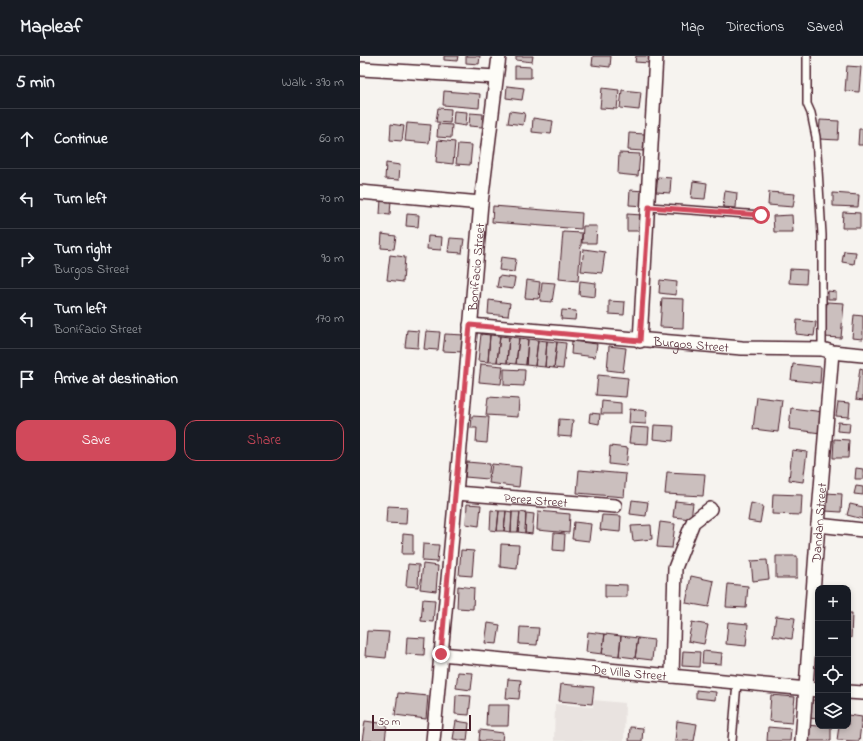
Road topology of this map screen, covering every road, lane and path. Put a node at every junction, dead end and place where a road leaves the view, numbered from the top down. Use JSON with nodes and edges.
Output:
{"nodes":[{"id":1,"x":499,"y":56,"type":"edge"},
{"id":2,"x":656,"y":56,"type":"edge"},
{"id":3,"x":807,"y":56,"type":"edge"},
{"id":4,"x":362,"y":69,"type":"dead end"},
{"id":5,"x":496,"y":77,"type":"junction"},
{"id":6,"x":360,"y":192,"type":"edge"},
{"id":7,"x":481,"y":203,"type":"junction"},
{"id":8,"x":649,"y":207,"type":"junction"},
{"id":9,"x":761,"y":215,"type":"dead end"},
{"id":10,"x":470,"y":325,"type":"junction"},
{"id":11,"x":640,"y":341,"type":"junction"},
{"id":12,"x":827,"y":350,"type":"junction"},
{"id":13,"x":863,"y":354,"type":"edge"},
{"id":14,"x":456,"y":492,"type":"junction"},
{"id":15,"x":615,"y":506,"type":"dead end"},
{"id":16,"x":710,"y":509,"type":"dead end"},
{"id":17,"x":818,"y":526,"type":"junction"},
{"id":18,"x":863,"y":530,"type":"edge"},
{"id":19,"x":441,"y":654,"type":"junction"},
{"id":20,"x":672,"y":676,"type":"junction"},
{"id":21,"x":738,"y":683,"type":"junction"},
{"id":22,"x":812,"y":690,"type":"edge"},
{"id":23,"x":851,"y":692,"type":"edge"},
{"id":24,"x":863,"y":693,"type":"edge"},
{"id":25,"x":433,"y":741,"type":"edge"},
{"id":26,"x":732,"y":741,"type":"edge"},
{"id":27,"x":802,"y":741,"type":"edge"}],
"edges":[{"from":1,"to":5,"type":"street","name":"Bonifacio Street"},
{"from":2,"to":8,"type":"street"},
{"from":3,"to":12,"type":"lane"},
{"from":4,"to":5,"type":"street"},
{"from":5,"to":7,"type":"street","name":"Bonifacio Street"},
{"from":6,"to":7,"type":"street"},
{"from":7,"to":10,"type":"street","name":"Bonifacio Street"},
{"from":8,"to":9,"type":"lane"},
{"from":8,"to":11,"type":"street"},
{"from":10,"to":11,"type":"street","name":"Burgos Street"},
{"from":10,"to":14,"type":"street","name":"Bonifacio Street"},
{"from":11,"to":12,"type":"street","name":"Burgos Street"},
{"from":12,"to":13,"type":"street","name":"Burgos Street"},
{"from":12,"to":17,"type":"street","name":"Dandan Street"},
{"from":14,"to":15,"type":"street","name":"Perez Street"},
{"from":14,"to":19,"type":"street","name":"Bonifacio Street"},
{"from":16,"to":20,"type":"street"},
{"from":17,"to":18,"type":"street"},
{"from":17,"to":22,"type":"street","name":"Dandan Street"},
{"from":19,"to":20,"type":"street","name":"De Villa Street"},
{"from":19,"to":25,"type":"street","name":"Bonifacio Street"},
{"from":20,"to":21,"type":"street","name":"De Villa Street"},
{"from":21,"to":22,"type":"street","name":"De Villa Street"},
{"from":21,"to":26,"type":"lane"},
{"from":22,"to":27,"type":"street","name":"Dandan Street"},
{"from":23,"to":24,"type":"street"}]}
